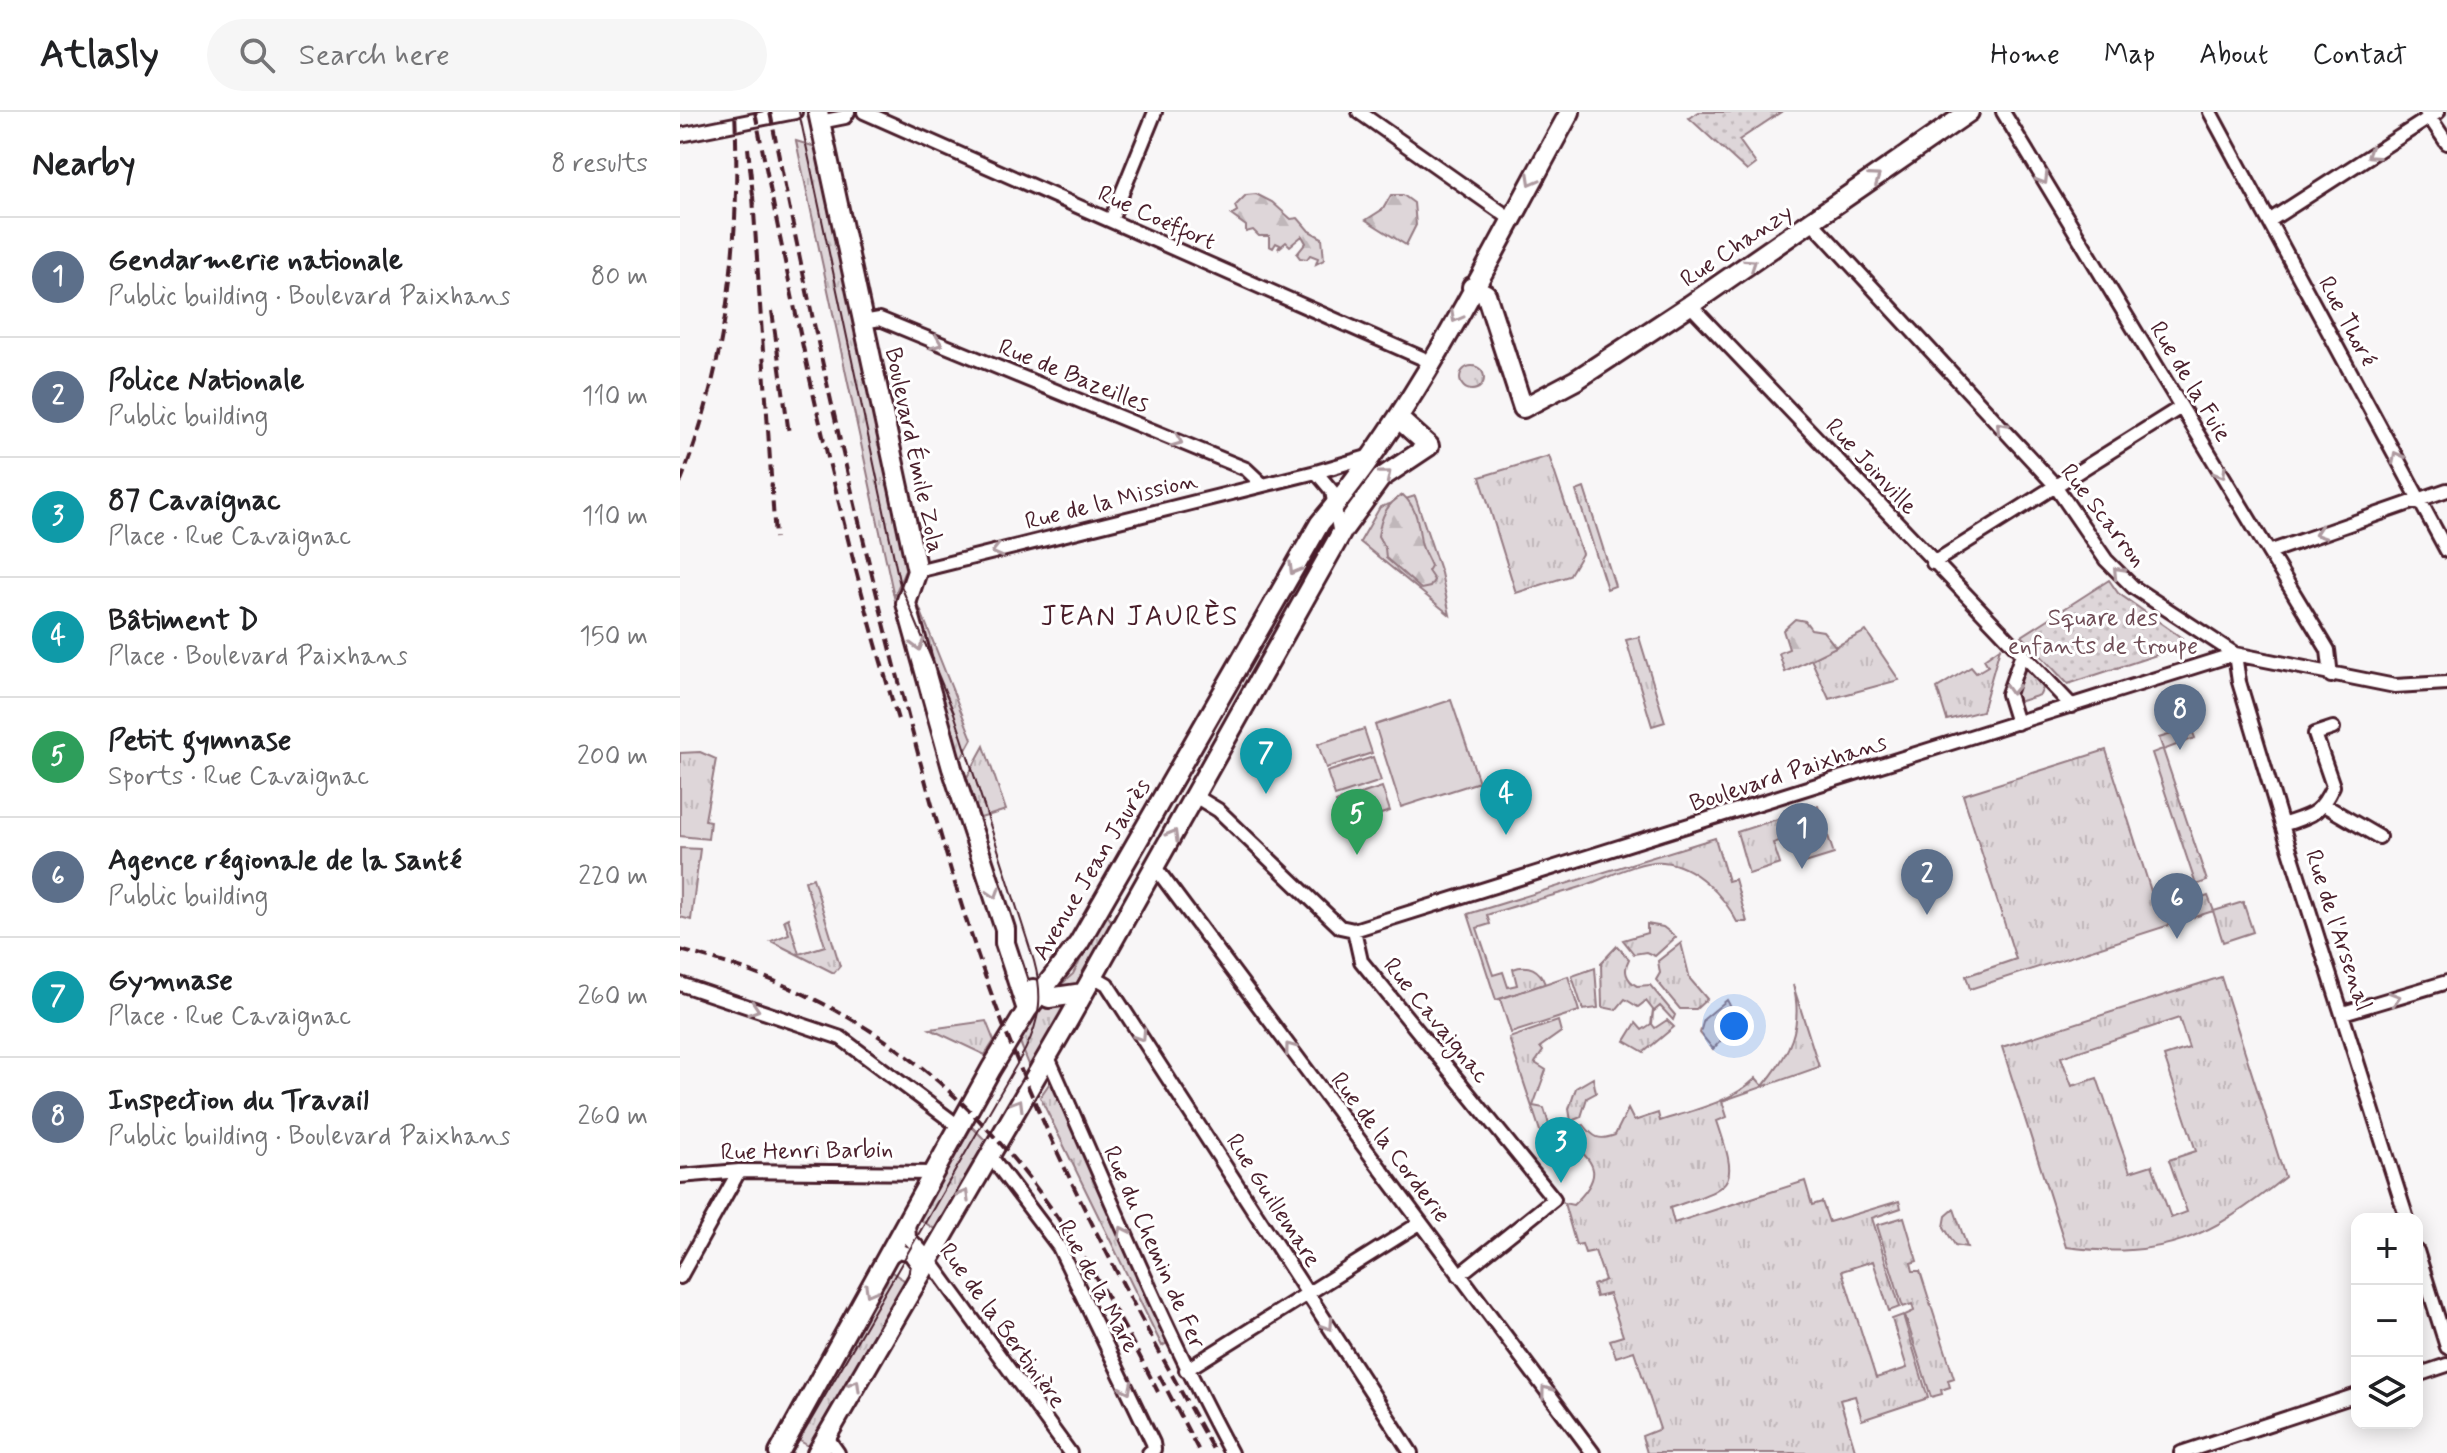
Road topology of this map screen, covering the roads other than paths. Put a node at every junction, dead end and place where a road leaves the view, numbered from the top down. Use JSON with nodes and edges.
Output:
{"nodes":[{"id":1,"x":795,"y":112,"type":"edge"},
{"id":2,"x":848,"y":112,"type":"edge"},
{"id":3,"x":864,"y":112,"type":"edge"},
{"id":4,"x":1155,"y":112,"type":"edge"},
{"id":5,"x":1359,"y":112,"type":"edge"},
{"id":6,"x":1570,"y":112,"type":"edge"},
{"id":7,"x":1969,"y":112,"type":"edge"},
{"id":8,"x":2003,"y":112,"type":"edge"},
{"id":9,"x":2210,"y":112,"type":"edge"},
{"id":10,"x":2431,"y":114,"type":"edge"},
{"id":11,"x":819,"y":117,"type":"edge"},
{"id":12,"x":680,"y":135,"type":"edge"},
{"id":13,"x":2447,"y":143,"type":"edge"},
{"id":14,"x":1511,"y":219,"type":"junction"},
{"id":15,"x":1111,"y":220,"type":"junction"},
{"id":16,"x":2269,"y":221,"type":"junction"},
{"id":17,"x":1812,"y":222,"type":"junction"},
{"id":18,"x":1472,"y":287,"type":"junction"},
{"id":19,"x":1690,"y":305,"type":"junction"},
{"id":20,"x":863,"y":322,"type":"junction"},
{"id":21,"x":1431,"y":362,"type":"junction"},
{"id":22,"x":2181,"y":407,"type":"junction"},
{"id":23,"x":1399,"y":419,"type":"junction"},
{"id":24,"x":1374,"y":454,"type":"junction"},
{"id":25,"x":1316,"y":472,"type":"junction"},
{"id":26,"x":2054,"y":484,"type":"junction"},
{"id":27,"x":1263,"y":485,"type":"junction"},
{"id":28,"x":2447,"y":490,"type":"edge"},
{"id":29,"x":2419,"y":499,"type":"junction"},
{"id":30,"x":1336,"y":504,"type":"junction"},
{"id":31,"x":1340,"y":535,"type":"junction"},
{"id":32,"x":2447,"y":551,"type":"edge"},
{"id":33,"x":2269,"y":552,"type":"junction"},
{"id":34,"x":1933,"y":563,"type":"junction"},
{"id":35,"x":917,"y":571,"type":"junction"},
{"id":36,"x":2235,"y":654,"type":"junction"},
{"id":37,"x":2021,"y":657,"type":"junction"},
{"id":38,"x":2331,"y":676,"type":"junction"},
{"id":39,"x":2447,"y":683,"type":"edge"},
{"id":40,"x":2072,"y":706,"type":"junction"},
{"id":41,"x":2017,"y":723,"type":"junction"},
{"id":42,"x":2333,"y":728,"type":"dead end"},
{"id":43,"x":1195,"y":796,"type":"junction"},
{"id":44,"x":2324,"y":805,"type":"junction"},
{"id":45,"x":2282,"y":825,"type":"junction"},
{"id":46,"x":2379,"y":837,"type":"dead end"},
{"id":47,"x":1155,"y":867,"type":"junction"},
{"id":48,"x":1106,"y":899,"type":"junction"},
{"id":49,"x":1127,"y":914,"type":"junction"},
{"id":50,"x":1005,"y":929,"type":"junction"},
{"id":51,"x":1354,"y":930,"type":"junction"},
{"id":52,"x":1093,"y":976,"type":"junction"},
{"id":53,"x":2447,"y":982,"type":"edge"},
{"id":54,"x":680,"y":984,"type":"edge"},
{"id":55,"x":1083,"y":993,"type":"junction"},
{"id":56,"x":1040,"y":994,"type":"junction"},
{"id":57,"x":1027,"y":1010,"type":"junction"},
{"id":58,"x":2343,"y":1013,"type":"junction"},
{"id":59,"x":1047,"y":1055,"type":"junction"},
{"id":60,"x":961,"y":1128,"type":"junction"},
{"id":61,"x":988,"y":1153,"type":"junction"},
{"id":62,"x":739,"y":1171,"type":"junction"},
{"id":63,"x":935,"y":1173,"type":"junction"},
{"id":64,"x":680,"y":1176,"type":"edge"},
{"id":65,"x":2405,"y":1213,"type":"edge"},
{"id":66,"x":908,"y":1223,"type":"junction"},
{"id":67,"x":1420,"y":1223,"type":"junction"},
{"id":68,"x":888,"y":1258,"type":"junction"},
{"id":69,"x":928,"y":1258,"type":"junction"},
{"id":70,"x":2423,"y":1270,"type":"edge"},
{"id":71,"x":1459,"y":1275,"type":"junction"},
{"id":72,"x":680,"y":1277,"type":"edge"},
{"id":73,"x":915,"y":1280,"type":"junction"},
{"id":74,"x":1309,"y":1294,"type":"junction"},
{"id":75,"x":2447,"y":1347,"type":"edge"},
{"id":76,"x":2447,"y":1365,"type":"edge"},
{"id":77,"x":1186,"y":1370,"type":"junction"},
{"id":78,"x":2423,"y":1373,"type":"edge"},
{"id":79,"x":2351,"y":1397,"type":"edge"},
{"id":80,"x":822,"y":1445,"type":"edge"},
{"id":81,"x":1152,"y":1451,"type":"edge"},
{"id":82,"x":779,"y":1453,"type":"edge"},
{"id":83,"x":838,"y":1453,"type":"edge"},
{"id":84,"x":1070,"y":1453,"type":"edge"},
{"id":85,"x":1231,"y":1453,"type":"edge"},
{"id":86,"x":1411,"y":1453,"type":"edge"},
{"id":87,"x":1593,"y":1453,"type":"edge"},
{"id":88,"x":2181,"y":1453,"type":"edge"}],
"edges":[{"from":1,"to":12,"type":"street"},
{"from":2,"to":11,"type":"street"},
{"from":3,"to":15,"type":"street","name":"Rue Coëffort"},
{"from":4,"to":15,"type":"street"},
{"from":5,"to":14,"type":"street"},
{"from":6,"to":14,"type":"main road","name":"Avenue Jean Jaurès","one_way":true},
{"from":17,"to":7,"type":"main road","name":"Rue Chanzy","one_way":true},
{"from":8,"to":22,"type":"street","name":"Rue de la Fuie","one_way":true},
{"from":9,"to":16,"type":"street","name":"Rue Thoré"},
{"from":10,"to":13,"type":"street"},
{"from":10,"to":16,"type":"street","one_way":true},
{"from":11,"to":20,"type":"main road","name":"Boulevard Émile Zola"},
{"from":14,"to":18,"type":"main road","name":"Avenue Jean Jaurès"},
{"from":15,"to":21,"type":"street","name":"Rue Coëffort"},
{"from":29,"to":16,"type":"street","name":"Rue Thoré","one_way":true},
{"from":19,"to":17,"type":"main road","name":"Rue Chanzy","one_way":true},
{"from":26,"to":17,"type":"street","name":"Rue Scarron","one_way":true},
{"from":18,"to":19,"type":"main road","name":"Rue Chanzy"},
{"from":18,"to":21,"type":"main road","name":"Avenue Jean Jaurès","one_way":true},
{"from":19,"to":34,"type":"street","name":"Rue Joinville"},
{"from":20,"to":27,"type":"street","name":"Rue de Bazeilles","one_way":true},
{"from":20,"to":35,"type":"main road","name":"Boulevard Émile Zola"},
{"from":21,"to":23,"type":"main road","name":"Avenue Jean Jaurès"},
{"from":22,"to":26,"type":"street"},
{"from":22,"to":33,"type":"street","name":"Rue de la Fuie","one_way":true},
{"from":23,"to":24,"type":"main road","name":"Avenue Jean Jaurès"},
{"from":31,"to":23,"type":"main road","one_way":true},
{"from":24,"to":25,"type":"street","name":"Rue de la Mission"},
{"from":24,"to":30,"type":"main road","name":"Avenue Jean Jaurès"},
{"from":25,"to":27,"type":"street","name":"Rue de la Mission"},
{"from":25,"to":30,"type":"street"},
{"from":26,"to":34,"type":"street"},
{"from":36,"to":26,"type":"street","name":"Rue Scarron","one_way":true},
{"from":27,"to":35,"type":"street","name":"Rue de la Mission","one_way":true},
{"from":28,"to":29,"type":"street"},
{"from":29,"to":32,"type":"street","name":"Rue Thoré"},
{"from":29,"to":33,"type":"street","one_way":true},
{"from":30,"to":31,"type":"street"},
{"from":30,"to":48,"type":"main road","name":"Avenue Jean Jaurès","one_way":true},
{"from":31,"to":43,"type":"main road"},
{"from":33,"to":38,"type":"street","name":"Rue de la Fuie"},
{"from":34,"to":37,"type":"street","name":"Rue Joinville"},
{"from":35,"to":50,"type":"main road","name":"Boulevard Émile Zola","one_way":true},
{"from":36,"to":38,"type":"street","name":"Rue Scarron"},
{"from":36,"to":40,"type":"street","name":"Boulevard Paixhans"},
{"from":36,"to":45,"type":"street","name":"Rue de l'Arsenal"},
{"from":37,"to":40,"type":"street","name":"Rue Joinville"},
{"from":37,"to":41,"type":"street","one_way":true},
{"from":38,"to":39,"type":"street","name":"Rue Scarron"},
{"from":40,"to":41,"type":"street","name":"Boulevard Paixhans"},
{"from":41,"to":51,"type":"street","name":"Boulevard Paixhans"},
{"from":42,"to":44,"type":"street"},
{"from":47,"to":43,"type":"main road","one_way":true},
{"from":43,"to":51,"type":"street"},
{"from":44,"to":45,"type":"street"},
{"from":44,"to":46,"type":"street"},
{"from":45,"to":58,"type":"street","name":"Rue de l'Arsenal"},
{"from":47,"to":49,"type":"main road"},
{"from":67,"to":47,"type":"street","name":"Rue de la Corderie","one_way":true},
{"from":48,"to":49,"type":"street"},
{"from":48,"to":56,"type":"main road","name":"Avenue Jean Jaurès"},
{"from":49,"to":52,"type":"main road"},
{"from":50,"to":56,"type":"main road","name":"Boulevard Émile Zola"},
{"from":50,"to":57,"type":"main road","name":"Boulevard Émile Zola"},
{"from":51,"to":71,"type":"street","name":"Rue Cavaignac"},
{"from":52,"to":55,"type":"main road"},
{"from":52,"to":74,"type":"street","name":"Rue Guillemare","one_way":true},
{"from":58,"to":53,"type":"street","one_way":true},
{"from":54,"to":60,"type":"street","one_way":true},
{"from":55,"to":56,"type":"main road"},
{"from":55,"to":59,"type":"main road"},
{"from":56,"to":57,"type":"main road","name":"Avenue Jean Jaurès"},
{"from":57,"to":60,"type":"main road","name":"Avenue Jean Jaurès"},
{"from":58,"to":65,"type":"street","name":"Rue de l'Arsenal"},
{"from":61,"to":59,"type":"main road","one_way":true},
{"from":77,"to":59,"type":"street","name":"Rue du Chemin de Fer","one_way":true},
{"from":60,"to":63,"type":"main road","name":"Avenue Jean Jaurès"},
{"from":69,"to":61,"type":"main road","one_way":true},
{"from":61,"to":81,"type":"street","name":"Rue de la Mare","one_way":true},
{"from":62,"to":63,"type":"street","name":"Rue Henri Barbin"},
{"from":62,"to":64,"type":"street","name":"Rue Henri Barbin"},
{"from":62,"to":72,"type":"street"},
{"from":63,"to":66,"type":"main road","name":"Avenue Jean Jaurès"},
{"from":66,"to":68,"type":"main road","name":"Avenue Jean Jaurès"},
{"from":66,"to":69,"type":"street","name":"Rue de la Bertinière"},
{"from":67,"to":71,"type":"street","name":"Rue de la Corderie"},
{"from":67,"to":74,"type":"street"},
{"from":68,"to":73,"type":"street"},
{"from":68,"to":82,"type":"main road","name":"Avenue Jean Jaurès","one_way":true},
{"from":69,"to":73,"type":"main road"},
{"from":69,"to":84,"type":"street","name":"Rue de la Bertinière"},
{"from":70,"to":75,"type":"street"},
{"from":87,"to":71,"type":"street","name":"Rue de la Corderie","one_way":true},
{"from":80,"to":73,"type":"main road","one_way":true},
{"from":74,"to":77,"type":"street"},
{"from":74,"to":86,"type":"street","name":"Rue Guillemare","one_way":true},
{"from":76,"to":78,"type":"street"},
{"from":77,"to":85,"type":"street","name":"Rue du Chemin de Fer"},
{"from":79,"to":88,"type":"street"},
{"from":80,"to":83,"type":"street"}]}
